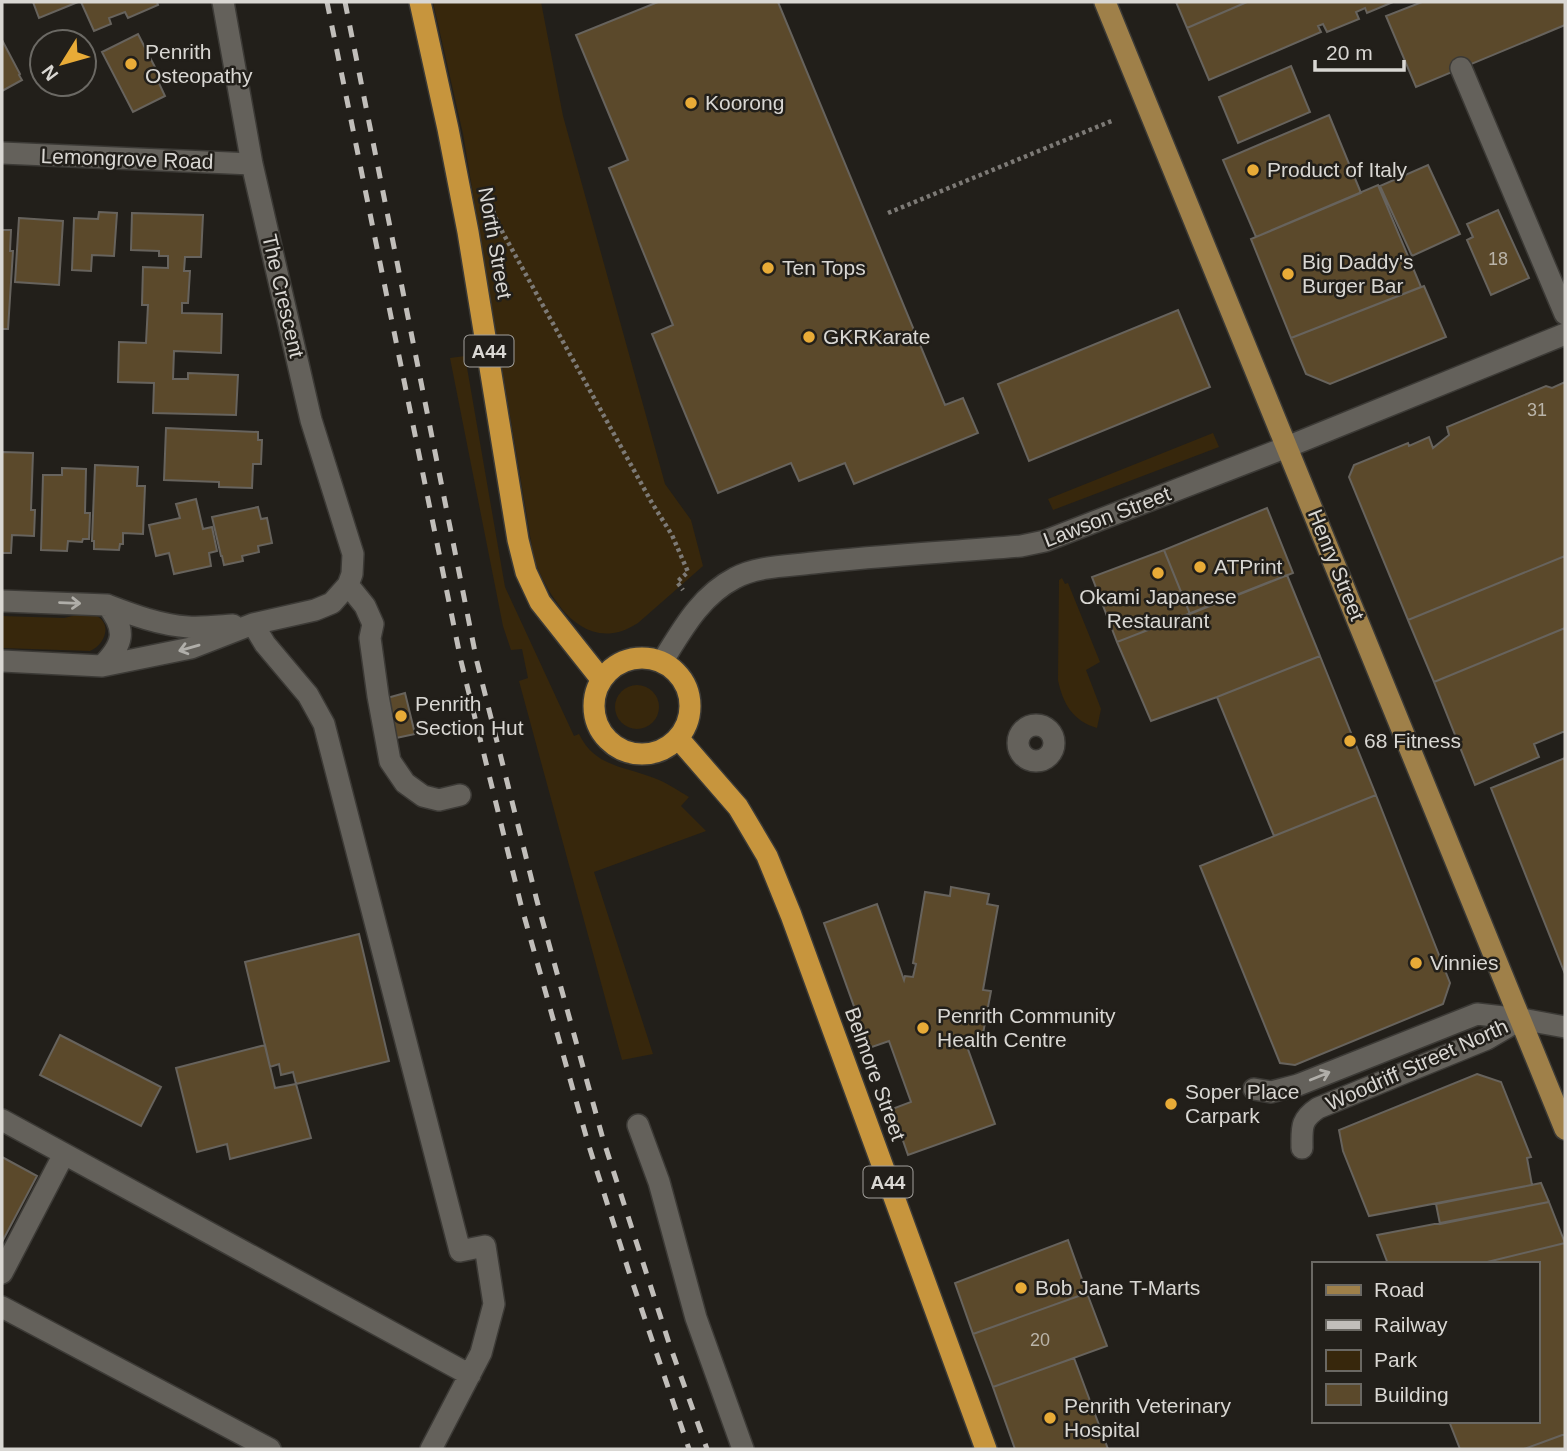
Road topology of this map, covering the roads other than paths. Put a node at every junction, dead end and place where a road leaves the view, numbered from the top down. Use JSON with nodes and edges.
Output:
{"nodes":[{"id":1,"x":223,"y":2,"type":"edge"},
{"id":2,"x":420,"y":2,"type":"edge"},
{"id":3,"x":1105,"y":2,"type":"edge"},
{"id":4,"x":1461,"y":68,"type":"dead end"},
{"id":5,"x":2,"y":153,"type":"edge"},
{"id":6,"x":253,"y":164,"type":"junction"},
{"id":7,"x":1565,"y":314,"type":"edge"},
{"id":8,"x":1565,"y":334,"type":"edge"},
{"id":9,"x":1287,"y":447,"type":"junction"},
{"id":10,"x":348,"y":585,"type":"junction"},
{"id":11,"x":2,"y":601,"type":"edge"},
{"id":12,"x":107,"y":605,"type":"junction"},
{"id":13,"x":253,"y":624,"type":"junction"},
{"id":14,"x":2,"y":661,"type":"edge"},
{"id":15,"x":662,"y":662,"type":"junction"},
{"id":16,"x":102,"y":666,"type":"junction"},
{"id":17,"x":601,"y":679,"type":"junction"},
{"id":18,"x":678,"y":738,"type":"junction"},
{"id":19,"x":460,"y":795,"type":"dead end"},
{"id":20,"x":1521,"y":1019,"type":"junction"},
{"id":21,"x":1565,"y":1027,"type":"edge"},
{"id":22,"x":1254,"y":1089,"type":"dead end"},
{"id":23,"x":2,"y":1120,"type":"edge"},
{"id":24,"x":638,"y":1125,"type":"dead end"},
{"id":25,"x":1565,"y":1129,"type":"edge"},
{"id":26,"x":1302,"y":1148,"type":"dead end"},
{"id":27,"x":64,"y":1154,"type":"junction"},
{"id":28,"x":2,"y":1273,"type":"edge"},
{"id":29,"x":2,"y":1307,"type":"edge"},
{"id":30,"x":470,"y":1374,"type":"junction"},
{"id":31,"x":270,"y":1449,"type":"edge"},
{"id":32,"x":430,"y":1449,"type":"edge"},
{"id":33,"x":743,"y":1449,"type":"edge"},
{"id":34,"x":986,"y":1449,"type":"edge"}],
"edges":[{"from":1,"to":6,"type":"street","name":"The Crescent"},
{"from":2,"to":17,"type":"highway","name":"North Street","number":"A44"},
{"from":3,"to":9,"type":"main road","name":"Henry Street"},
{"from":4,"to":7,"type":"street"},
{"from":5,"to":6,"type":"street","name":"Lemongrove Road"},
{"from":6,"to":10,"type":"street","name":"The Crescent"},
{"from":8,"to":9,"type":"street","name":"Lawson Street"},
{"from":9,"to":15,"type":"street","name":"Lawson Street"},
{"from":9,"to":20,"type":"main road","name":"Henry Street"},
{"from":10,"to":13,"type":"street"},
{"from":10,"to":19,"type":"street"},
{"from":11,"to":12,"type":"street","one_way":true},
{"from":12,"to":13,"type":"street"},
{"from":12,"to":16,"type":"street"},
{"from":13,"to":16,"type":"street","one_way":true},
{"from":13,"to":30,"type":"street"},
{"from":14,"to":16,"type":"street"},
{"from":15,"to":17,"type":"highway"},
{"from":15,"to":18,"type":"highway"},
{"from":17,"to":18,"type":"highway"},
{"from":18,"to":34,"type":"highway","name":"Belmore Street","number":"A44"},
{"from":20,"to":21,"type":"street","name":"Woodriff Street North"},
{"from":22,"to":20,"type":"street","name":"Woodriff Street North","one_way":true},
{"from":20,"to":25,"type":"main road","name":"Henry Street"},
{"from":20,"to":26,"type":"street","name":"Woodriff Street North"},
{"from":23,"to":27,"type":"street"},
{"from":24,"to":33,"type":"street"},
{"from":27,"to":28,"type":"street"},
{"from":27,"to":30,"type":"street"},
{"from":29,"to":31,"type":"street"},
{"from":30,"to":32,"type":"street"}]}
